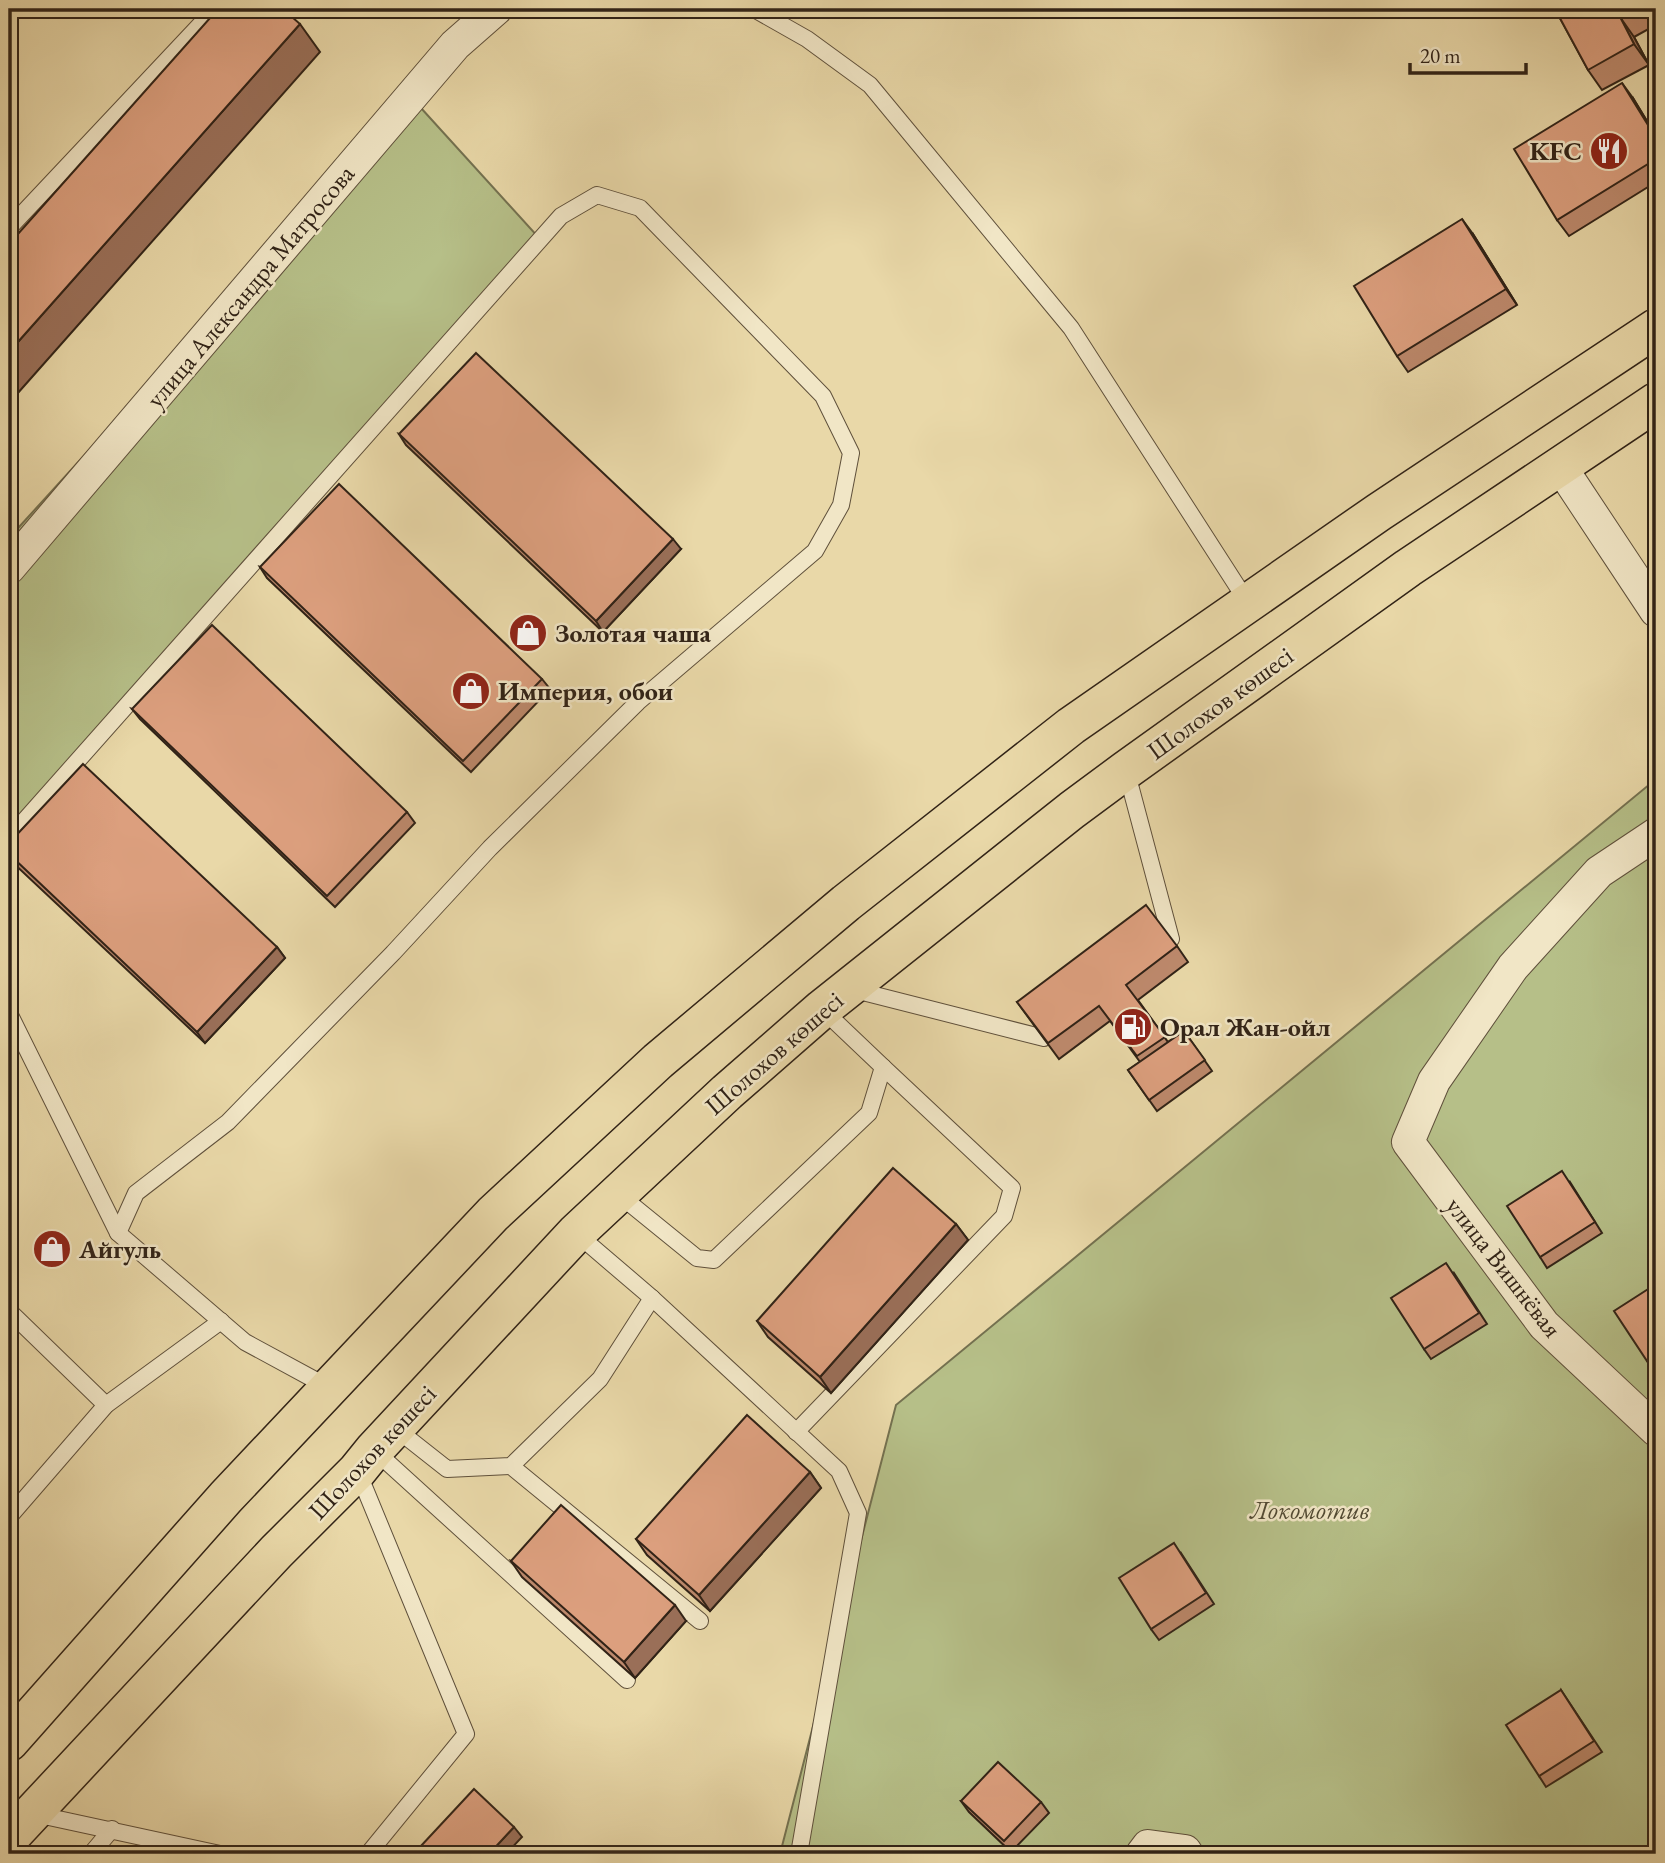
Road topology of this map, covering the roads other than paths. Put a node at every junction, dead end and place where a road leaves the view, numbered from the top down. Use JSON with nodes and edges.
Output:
{"nodes":[{"id":1,"x":215,"y":9,"type":"edge"},
{"id":2,"x":496,"y":9,"type":"edge"},
{"id":3,"x":754,"y":9,"type":"edge"},
{"id":4,"x":9,"y":228,"type":"edge"},
{"id":5,"x":1656,"y":328,"type":"edge"},
{"id":6,"x":1656,"y":402,"type":"edge"},
{"id":7,"x":1560,"y":466,"type":"junction"},
{"id":8,"x":9,"y":568,"type":"edge"},
{"id":9,"x":1248,"y":603,"type":"junction"},
{"id":10,"x":1656,"y":611,"type":"edge"},
{"id":11,"x":1126,"y":770,"type":"junction"},
{"id":12,"x":1656,"y":834,"type":"edge"},
{"id":13,"x":9,"y":838,"type":"edge"},
{"id":14,"x":1171,"y":939,"type":"edge"},
{"id":15,"x":835,"y":999,"type":"junction"},
{"id":16,"x":9,"y":1013,"type":"edge"},
{"id":17,"x":1044,"y":1038,"type":"edge"},
{"id":18,"x":883,"y":1067,"type":"junction"},
{"id":19,"x":618,"y":1193,"type":"junction"},
{"id":20,"x":118,"y":1233,"type":"junction"},
{"id":21,"x":576,"y":1233,"type":"junction"},
{"id":22,"x":652,"y":1298,"type":"junction"},
{"id":23,"x":9,"y":1311,"type":"edge"},
{"id":24,"x":221,"y":1321,"type":"junction"},
{"id":25,"x":331,"y":1389,"type":"junction"},
{"id":26,"x":106,"y":1405,"type":"junction"},
{"id":27,"x":1656,"y":1430,"type":"edge"},
{"id":28,"x":796,"y":1432,"type":"junction"},
{"id":29,"x":375,"y":1450,"type":"junction"},
{"id":30,"x":511,"y":1466,"type":"junction"},
{"id":31,"x":9,"y":1517,"type":"edge"},
{"id":32,"x":700,"y":1621,"type":"edge"},
{"id":33,"x":627,"y":1680,"type":"edge"},
{"id":34,"x":9,"y":1742,"type":"edge"},
{"id":35,"x":21,"y":1826,"type":"edge"},
{"id":36,"x":111,"y":1829,"type":"junction"},
{"id":37,"x":91,"y":1854,"type":"edge"},
{"id":38,"x":219,"y":1854,"type":"edge"},
{"id":39,"x":368,"y":1854,"type":"edge"},
{"id":40,"x":799,"y":1854,"type":"edge"},
{"id":41,"x":1142,"y":1854,"type":"edge"},
{"id":42,"x":1188,"y":1854,"type":"edge"}],
"edges":[{"from":1,"to":4,"type":"lane"},
{"from":2,"to":8,"type":"street","name":"улица Александра Матросова"},
{"from":3,"to":9,"type":"lane"},
{"from":5,"to":9,"type":"highway"},
{"from":6,"to":7,"type":"highway","name":"Шолохов көшесі"},
{"from":7,"to":10,"type":"street"},
{"from":7,"to":11,"type":"highway","name":"Шолохов көшесі"},
{"from":9,"to":25,"type":"highway"},
{"from":11,"to":14,"type":"lane"},
{"from":11,"to":15,"type":"highway","name":"Шолохов көшесі"},
{"from":12,"to":27,"type":"street","name":"улица Вишнёвая"},
{"from":13,"to":20,"type":"lane"},
{"from":15,"to":17,"type":"lane"},
{"from":15,"to":18,"type":"lane"},
{"from":15,"to":19,"type":"highway","name":"Шолохов көшесі"},
{"from":16,"to":20,"type":"lane"},
{"from":18,"to":19,"type":"lane"},
{"from":18,"to":28,"type":"lane"},
{"from":19,"to":21,"type":"highway","name":"Шолохов көшесі"},
{"from":20,"to":24,"type":"lane"},
{"from":21,"to":22,"type":"lane"},
{"from":21,"to":29,"type":"highway","name":"Шолохов көшесі"},
{"from":22,"to":28,"type":"lane"},
{"from":22,"to":30,"type":"lane"},
{"from":23,"to":26,"type":"lane"},
{"from":24,"to":25,"type":"lane"},
{"from":24,"to":26,"type":"lane"},
{"from":25,"to":34,"type":"highway"},
{"from":26,"to":31,"type":"lane"},
{"from":28,"to":40,"type":"lane"},
{"from":29,"to":30,"type":"lane"},
{"from":29,"to":33,"type":"lane"},
{"from":29,"to":35,"type":"highway","name":"Шолохов көшесі"},
{"from":29,"to":39,"type":"lane"},
{"from":30,"to":32,"type":"lane"},
{"from":35,"to":36,"type":"lane"},
{"from":36,"to":37,"type":"lane"},
{"from":36,"to":38,"type":"lane"},
{"from":41,"to":42,"type":"street"}]}
